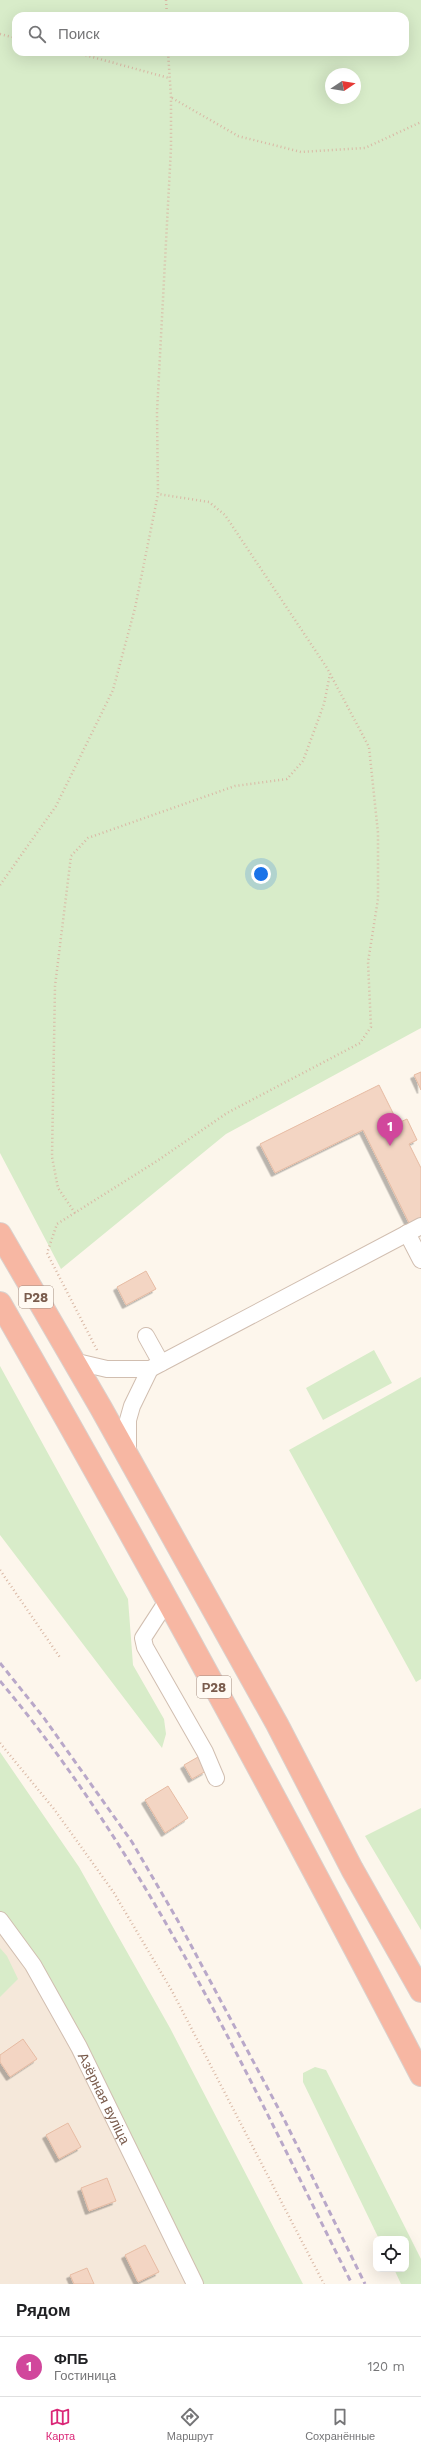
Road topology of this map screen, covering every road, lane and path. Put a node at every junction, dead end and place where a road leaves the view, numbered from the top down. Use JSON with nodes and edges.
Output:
{"nodes":[{"id":1,"x":166,"y":0,"type":"edge"},
{"id":2,"x":167,"y":12,"type":"edge"},
{"id":3,"x":0,"y":34,"type":"edge"},
{"id":4,"x":12,"y":37,"type":"edge"},
{"id":5,"x":89,"y":56,"type":"edge"},
{"id":6,"x":168,"y":56,"type":"edge"},
{"id":7,"x":169,"y":78,"type":"junction"},
{"id":8,"x":171,"y":98,"type":"junction"},
{"id":9,"x":421,"y":122,"type":"edge"},
{"id":10,"x":158,"y":494,"type":"junction"},
{"id":11,"x":330,"y":674,"type":"junction"},
{"id":12,"x":0,"y":885,"type":"edge"},
{"id":13,"x":75,"y":1213,"type":"junction"},
{"id":14,"x":421,"y":1226,"type":"edge"},
{"id":15,"x":407,"y":1233,"type":"junction"},
{"id":16,"x":0,"y":1234,"type":"edge"},
{"id":17,"x":421,"y":1260,"type":"edge"},
{"id":18,"x":0,"y":1303,"type":"edge"},
{"id":19,"x":146,"y":1336,"type":"dead end"},
{"id":20,"x":73,"y":1361,"type":"junction"},
{"id":21,"x":156,"y":1366,"type":"junction"},
{"id":22,"x":107,"y":1369,"type":"junction"},
{"id":23,"x":128,"y":1457,"type":"junction"},
{"id":24,"x":0,"y":1570,"type":"edge"},
{"id":25,"x":167,"y":1601,"type":"junction"},
{"id":26,"x":61,"y":1659,"type":"dead end"},
{"id":27,"x":0,"y":1743,"type":"edge"},
{"id":28,"x":216,"y":1778,"type":"dead end"},
{"id":29,"x":0,"y":1920,"type":"edge"},
{"id":30,"x":421,"y":1991,"type":"edge"},
{"id":31,"x":421,"y":2075,"type":"edge"},
{"id":32,"x":195,"y":2284,"type":"edge"},
{"id":33,"x":324,"y":2284,"type":"edge"}],
"edges":[{"from":1,"to":2,"type":"path"},
{"from":3,"to":4,"type":"path"},
{"from":5,"to":7,"type":"path"},
{"from":6,"to":7,"type":"path"},
{"from":7,"to":8,"type":"path"},
{"from":8,"to":9,"type":"path"},
{"from":8,"to":10,"type":"path"},
{"from":10,"to":11,"type":"path"},
{"from":10,"to":12,"type":"path"},
{"from":11,"to":13,"type":"path"},
{"from":11,"to":13,"type":"path"},
{"from":13,"to":22,"type":"path"},
{"from":14,"to":15,"type":"street"},
{"from":15,"to":17,"type":"street"},
{"from":15,"to":21,"type":"street"},
{"from":16,"to":20,"type":"highway","number":"Р28"},
{"from":18,"to":25,"type":"highway","number":"Р28"},
{"from":19,"to":21,"type":"street"},
{"from":20,"to":22,"type":"street"},
{"from":20,"to":23,"type":"highway","number":"Р28"},
{"from":21,"to":22,"type":"street"},
{"from":21,"to":23,"type":"street"},
{"from":23,"to":30,"type":"highway","number":"Р28"},
{"from":24,"to":26,"type":"path"},
{"from":25,"to":28,"type":"street"},
{"from":25,"to":31,"type":"highway","number":"Р28"},
{"from":27,"to":33,"type":"path"},
{"from":29,"to":32,"type":"street","name":"Азёрная вуліца"}]}
